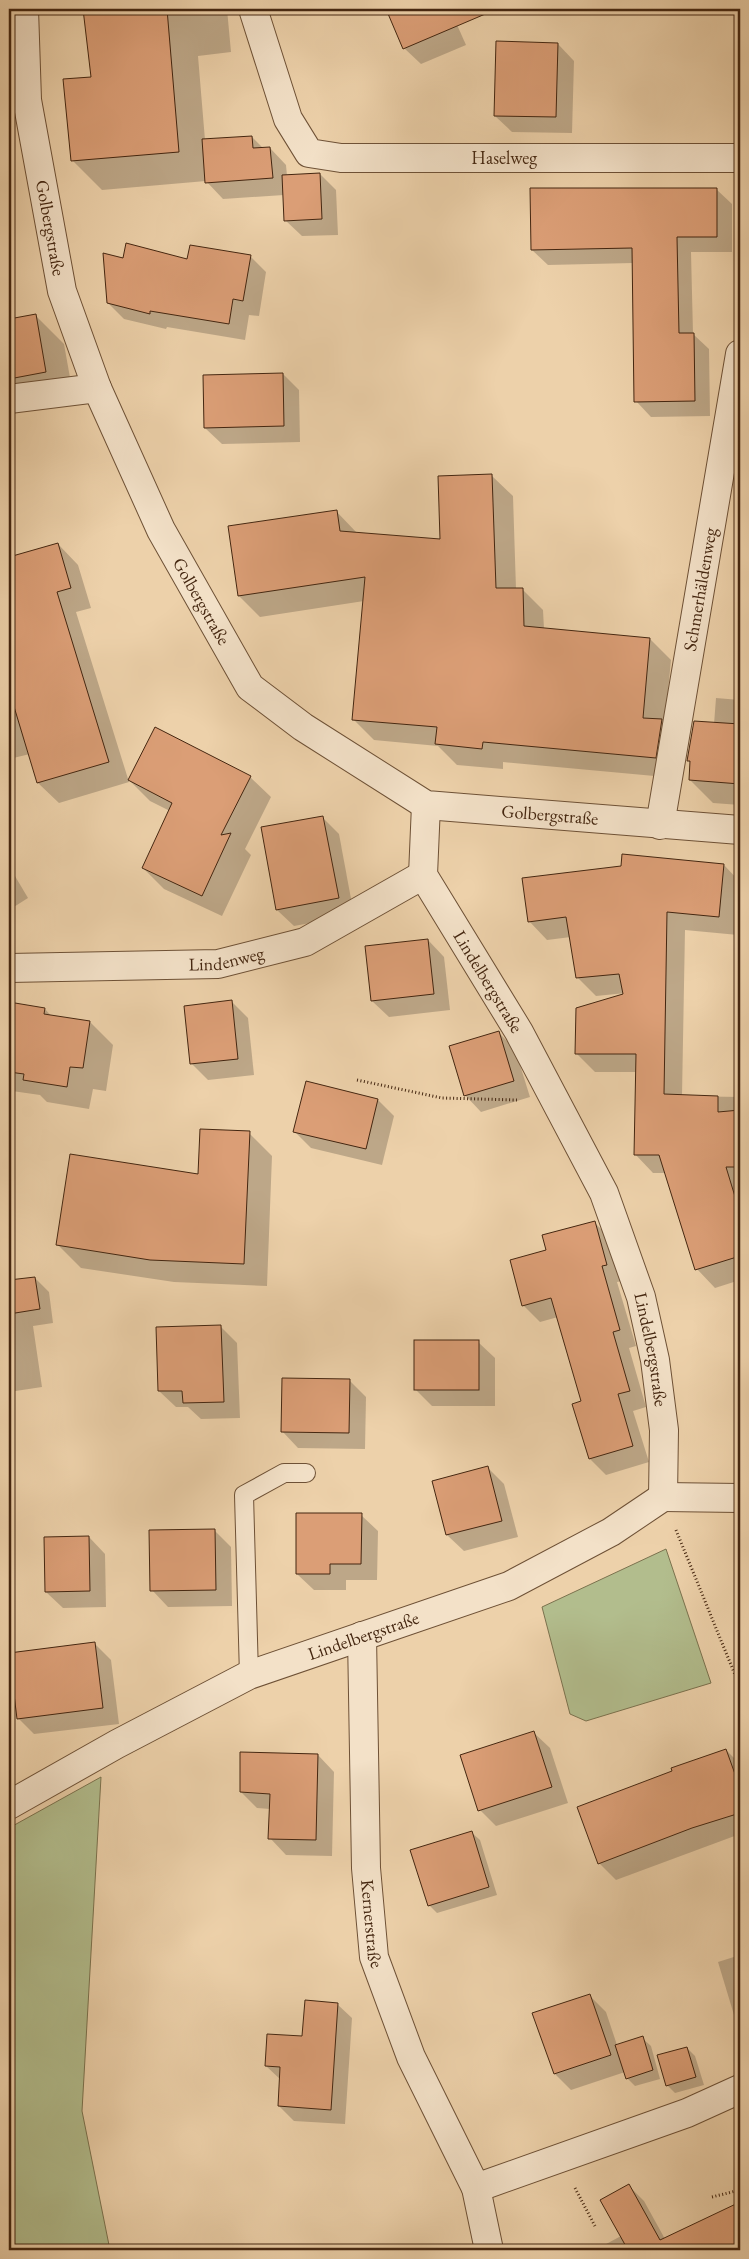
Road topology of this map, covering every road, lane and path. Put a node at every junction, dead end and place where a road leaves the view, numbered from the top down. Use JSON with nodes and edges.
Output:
{"nodes":[{"id":1,"x":24,"y":9,"type":"edge"},
{"id":2,"x":253,"y":9,"type":"edge"},
{"id":3,"x":740,"y":158,"type":"edge"},
{"id":4,"x":740,"y":354,"type":"edge"},
{"id":5,"x":97,"y":388,"type":"junction"},
{"id":6,"x":9,"y":399,"type":"edge"},
{"id":7,"x":426,"y":805,"type":"junction"},
{"id":8,"x":660,"y":825,"type":"junction"},
{"id":9,"x":740,"y":830,"type":"edge"},
{"id":10,"x":423,"y":875,"type":"junction"},
{"id":11,"x":9,"y":968,"type":"edge"},
{"id":12,"x":357,"y":1080,"type":"dead end"},
{"id":13,"x":555,"y":1099,"type":"junction"},
{"id":14,"x":306,"y":1473,"type":"dead end"},
{"id":15,"x":663,"y":1497,"type":"junction"},
{"id":16,"x":740,"y":1498,"type":"edge"},
{"id":17,"x":362,"y":1636,"type":"junction"},
{"id":18,"x":249,"y":1675,"type":"junction"},
{"id":19,"x":740,"y":1687,"type":"edge"},
{"id":20,"x":9,"y":1805,"type":"edge"},
{"id":21,"x":740,"y":2089,"type":"edge"},
{"id":22,"x":559,"y":2159,"type":"junction"},
{"id":23,"x":476,"y":2188,"type":"junction"},
{"id":24,"x":740,"y":2190,"type":"edge"},
{"id":25,"x":712,"y":2197,"type":"dead end"},
{"id":26,"x":596,"y":2228,"type":"dead end"},
{"id":27,"x":489,"y":2250,"type":"edge"}],
"edges":[{"from":1,"to":5,"type":"street","name":"Golbergstraße"},
{"from":2,"to":3,"type":"street","name":"Haselweg"},
{"from":4,"to":8,"type":"street","name":"Schmerhäldenweg"},
{"from":5,"to":6,"type":"street"},
{"from":5,"to":7,"type":"street","name":"Golbergstraße"},
{"from":7,"to":8,"type":"street","name":"Golbergstraße"},
{"from":7,"to":10,"type":"street"},
{"from":8,"to":9,"type":"street","name":"Golbergstraße"},
{"from":10,"to":11,"type":"street","name":"Lindenweg"},
{"from":10,"to":13,"type":"street","name":"Lindelbergstraße"},
{"from":12,"to":13,"type":"path"},
{"from":13,"to":15,"type":"street","name":"Lindelbergstraße"},
{"from":14,"to":18,"type":"lane"},
{"from":15,"to":16,"type":"street"},
{"from":15,"to":17,"type":"street","name":"Lindelbergstraße"},
{"from":15,"to":19,"type":"path"},
{"from":17,"to":18,"type":"street","name":"Lindelbergstraße"},
{"from":17,"to":23,"type":"street","name":"Kernerstraße"},
{"from":18,"to":20,"type":"street","name":"Lindelbergstraße"},
{"from":21,"to":22,"type":"street"},
{"from":22,"to":23,"type":"street"},
{"from":22,"to":26,"type":"path"},
{"from":23,"to":27,"type":"street","name":"Kernerstraße"},
{"from":24,"to":25,"type":"path"}]}
